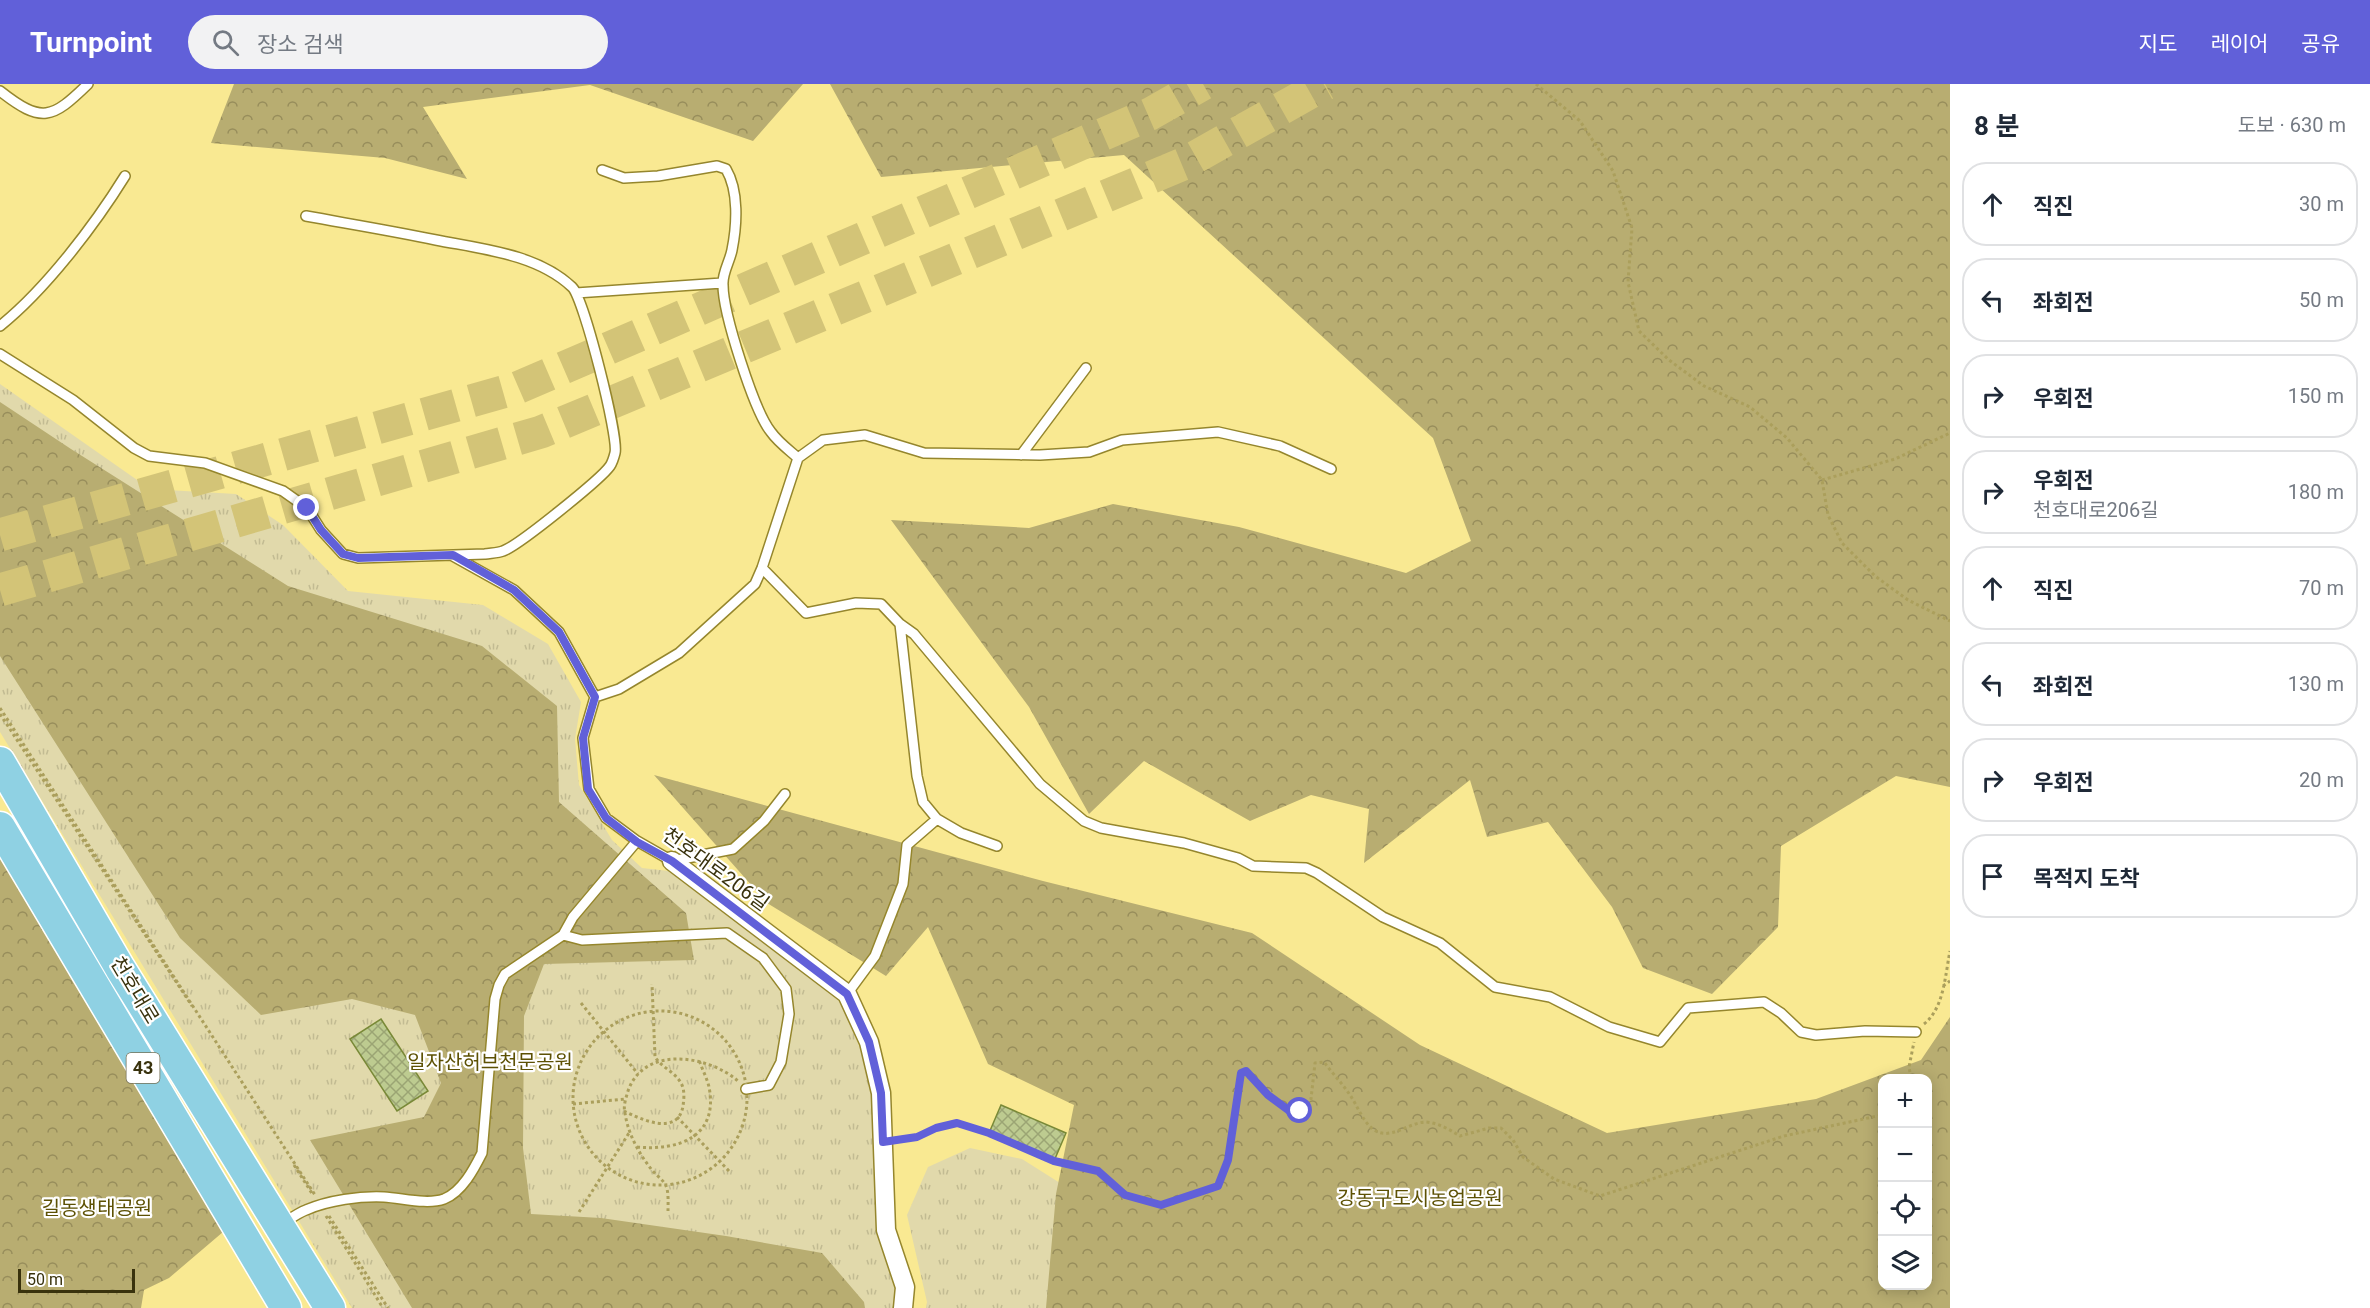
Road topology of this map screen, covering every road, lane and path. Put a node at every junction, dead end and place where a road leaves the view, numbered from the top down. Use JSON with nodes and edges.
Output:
{"nodes":[{"id":1,"x":88,"y":84,"type":"edge"},
{"id":2,"x":1536,"y":84,"type":"edge"},
{"id":3,"x":0,"y":91,"type":"edge"},
{"id":4,"x":602,"y":170,"type":"dead end"},
{"id":5,"x":125,"y":176,"type":"dead end"},
{"id":6,"x":306,"y":216,"type":"dead end"},
{"id":7,"x":722,"y":283,"type":"junction"},
{"id":8,"x":576,"y":293,"type":"junction"},
{"id":9,"x":0,"y":326,"type":"edge"},
{"id":10,"x":0,"y":354,"type":"edge"},
{"id":11,"x":1086,"y":368,"type":"dead end"},
{"id":12,"x":1950,"y":433,"type":"edge"},
{"id":13,"x":1021,"y":455,"type":"junction"},
{"id":14,"x":798,"y":458,"type":"junction"},
{"id":15,"x":1331,"y":469,"type":"dead end"},
{"id":16,"x":1822,"y":480,"type":"junction"},
{"id":17,"x":453,"y":555,"type":"junction"},
{"id":18,"x":762,"y":568,"type":"junction"},
{"id":19,"x":1950,"y":621,"type":"edge"},
{"id":20,"x":900,"y":624,"type":"junction"},
{"id":21,"x":595,"y":697,"type":"junction"},
{"id":22,"x":0,"y":708,"type":"edge"},
{"id":23,"x":0,"y":714,"type":"edge"},
{"id":24,"x":0,"y":762,"type":"edge"},
{"id":25,"x":785,"y":794,"type":"dead end"},
{"id":26,"x":937,"y":819,"type":"junction"},
{"id":27,"x":0,"y":827,"type":"edge"},
{"id":28,"x":637,"y":842,"type":"junction"},
{"id":29,"x":997,"y":846,"type":"dead end"},
{"id":30,"x":672,"y":861,"type":"junction"},
{"id":31,"x":563,"y":935,"type":"junction"},
{"id":32,"x":1950,"y":951,"type":"edge"},
{"id":33,"x":1950,"y":981,"type":"edge"},
{"id":34,"x":652,"y":984,"type":"dead end"},
{"id":35,"x":1943,"y":986,"type":"junction"},
{"id":36,"x":847,"y":994,"type":"junction"},
{"id":37,"x":581,"y":1003,"type":"dead end"},
{"id":38,"x":653,"y":1010,"type":"junction"},
{"id":39,"x":603,"y":1031,"type":"junction"},
{"id":40,"x":1916,"y":1032,"type":"junction"},
{"id":41,"x":699,"y":1060,"type":"junction"},
{"id":42,"x":658,"y":1062,"type":"junction"},
{"id":43,"x":638,"y":1074,"type":"junction"},
{"id":44,"x":1910,"y":1074,"type":"edge"},
{"id":45,"x":746,"y":1089,"type":"junction"},
{"id":46,"x":625,"y":1099,"type":"junction"},
{"id":47,"x":573,"y":1104,"type":"junction"},
{"id":48,"x":624,"y":1111,"type":"junction"},
{"id":49,"x":1878,"y":1116,"type":"edge"},
{"id":50,"x":677,"y":1117,"type":"junction"},
{"id":51,"x":629,"y":1133,"type":"junction"},
{"id":52,"x":695,"y":1136,"type":"junction"},
{"id":53,"x":883,"y":1142,"type":"junction"},
{"id":54,"x":637,"y":1147,"type":"junction"},
{"id":55,"x":720,"y":1161,"type":"junction"},
{"id":56,"x":608,"y":1167,"type":"junction"},
{"id":57,"x":729,"y":1171,"type":"dead end"},
{"id":58,"x":666,"y":1185,"type":"junction"},
{"id":59,"x":668,"y":1211,"type":"dead end"},
{"id":60,"x":579,"y":1212,"type":"dead end"},
{"id":61,"x":280,"y":1225,"type":"junction"},
{"id":62,"x":286,"y":1308,"type":"edge"},
{"id":63,"x":330,"y":1308,"type":"edge"},
{"id":64,"x":903,"y":1308,"type":"edge"}],
"edges":[{"from":1,"to":3,"type":"lane"},
{"from":2,"to":16,"type":"path"},
{"from":4,"to":7,"type":"lane"},
{"from":5,"to":9,"type":"lane"},
{"from":6,"to":8,"type":"lane"},
{"from":7,"to":8,"type":"lane"},
{"from":7,"to":14,"type":"lane"},
{"from":8,"to":17,"type":"lane"},
{"from":10,"to":17,"type":"lane"},
{"from":11,"to":13,"type":"lane"},
{"from":12,"to":16,"type":"path"},
{"from":13,"to":14,"type":"lane"},
{"from":13,"to":15,"type":"lane"},
{"from":14,"to":18,"type":"lane"},
{"from":16,"to":19,"type":"path"},
{"from":17,"to":21,"type":"lane"},
{"from":18,"to":20,"type":"lane"},
{"from":18,"to":21,"type":"lane"},
{"from":20,"to":26,"type":"lane"},
{"from":20,"to":40,"type":"lane"},
{"from":21,"to":28,"type":"lane"},
{"from":22,"to":23,"type":"path"},
{"from":24,"to":61,"type":"main road","name":"천호대로","number":"43"},
{"from":25,"to":30,"type":"lane"},
{"from":26,"to":29,"type":"lane"},
{"from":26,"to":36,"type":"lane"},
{"from":27,"to":62,"type":"main road","name":"천호대로","number":"43"},
{"from":28,"to":30,"type":"lane","name":"천호대로206길"},
{"from":28,"to":31,"type":"lane","name":"천호대로206길"},
{"from":30,"to":36,"type":"street","name":"천호대로206길"},
{"from":31,"to":45,"type":"lane"},
{"from":31,"to":61,"type":"lane","name":"천호대로206길"},
{"from":32,"to":35,"type":"path"},
{"from":33,"to":35,"type":"path"},
{"from":34,"to":38,"type":"path"},
{"from":35,"to":40,"type":"path"},
{"from":36,"to":53,"type":"street","name":"천호대로206길"},
{"from":37,"to":39,"type":"path"},
{"from":38,"to":39,"type":"path"},
{"from":38,"to":42,"type":"path"},
{"from":38,"to":45,"type":"path"},
{"from":39,"to":43,"type":"path"},
{"from":39,"to":47,"type":"path"},
{"from":40,"to":44,"type":"path"},
{"from":41,"to":42,"type":"path"},
{"from":41,"to":45,"type":"path"},
{"from":41,"to":52,"type":"path"},
{"from":42,"to":43,"type":"path"},
{"from":42,"to":50,"type":"path"},
{"from":43,"to":46,"type":"path"},
{"from":45,"to":55,"type":"path"},
{"from":46,"to":47,"type":"path"},
{"from":46,"to":48,"type":"path"},
{"from":47,"to":56,"type":"path"},
{"from":48,"to":50,"type":"path"},
{"from":48,"to":51,"type":"path"},
{"from":49,"to":53,"type":"path"},
{"from":50,"to":52,"type":"path"},
{"from":51,"to":54,"type":"path"},
{"from":51,"to":56,"type":"path"},
{"from":52,"to":54,"type":"path"},
{"from":52,"to":55,"type":"path"},
{"from":53,"to":64,"type":"street","name":"천호대로206길"},
{"from":54,"to":58,"type":"path"},
{"from":55,"to":57,"type":"path"},
{"from":55,"to":58,"type":"path"},
{"from":56,"to":58,"type":"path"},
{"from":56,"to":60,"type":"path"},
{"from":58,"to":59,"type":"path"},
{"from":61,"to":63,"type":"main road","name":"천호대로","number":"43"}]}
